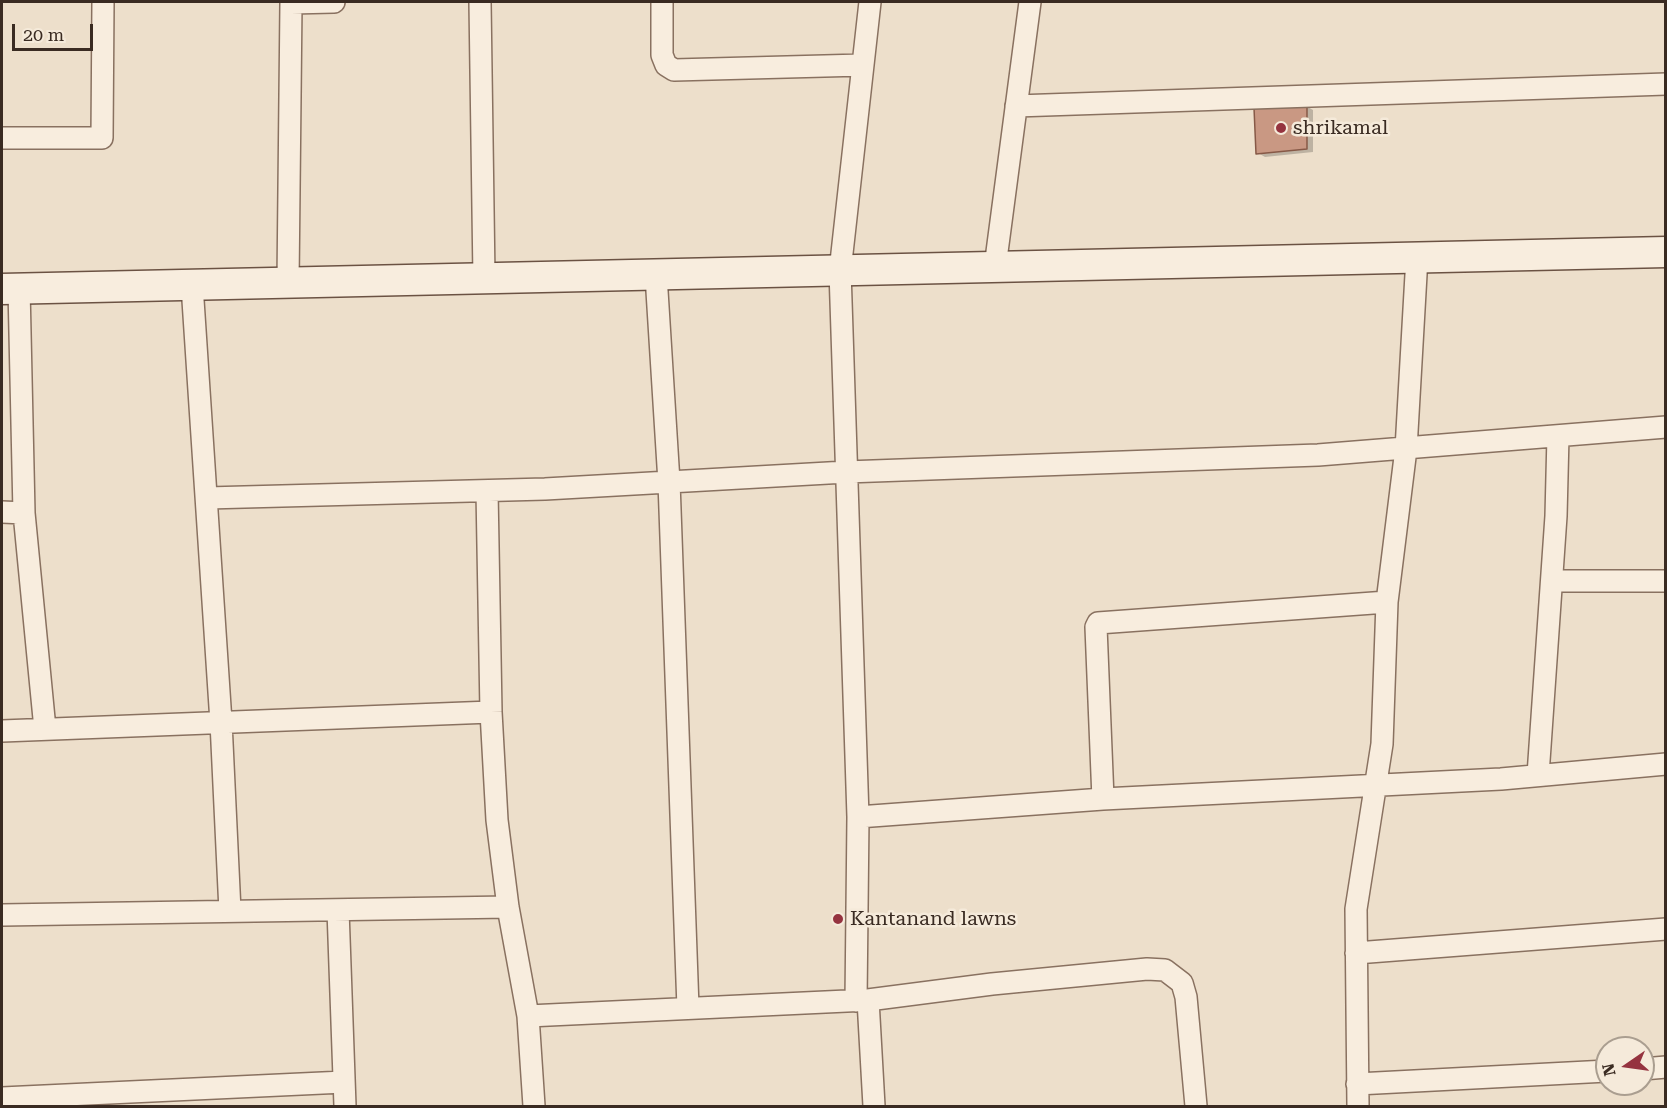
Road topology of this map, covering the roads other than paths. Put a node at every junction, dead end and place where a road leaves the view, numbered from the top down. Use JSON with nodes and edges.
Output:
{"nodes":[{"id":1,"x":103,"y":2,"type":"edge"},
{"id":2,"x":334,"y":2,"type":"edge"},
{"id":3,"x":480,"y":2,"type":"edge"},
{"id":4,"x":662,"y":2,"type":"edge"},
{"id":5,"x":870,"y":2,"type":"edge"},
{"id":6,"x":1030,"y":2,"type":"edge"},
{"id":7,"x":862,"y":65,"type":"junction"},
{"id":8,"x":1665,"y":84,"type":"edge"},
{"id":9,"x":1016,"y":106,"type":"junction"},
{"id":10,"x":2,"y":138,"type":"edge"},
{"id":11,"x":1665,"y":252,"type":"edge"},
{"id":12,"x":1417,"y":257,"type":"junction"},
{"id":13,"x":995,"y":267,"type":"junction"},
{"id":14,"x":840,"y":271,"type":"junction"},
{"id":15,"x":656,"y":275,"type":"junction"},
{"id":16,"x":484,"y":278,"type":"junction"},
{"id":17,"x":288,"y":282,"type":"junction"},
{"id":18,"x":192,"y":285,"type":"junction"},
{"id":19,"x":10,"y":289,"type":"edge"},
{"id":20,"x":1665,"y":427,"type":"edge"},
{"id":21,"x":1558,"y":436,"type":"junction"},
{"id":22,"x":1406,"y":449,"type":"junction"},
{"id":23,"x":846,"y":472,"type":"junction"},
{"id":24,"x":669,"y":482,"type":"junction"},
{"id":25,"x":487,"y":490,"type":"junction"},
{"id":26,"x":207,"y":498,"type":"junction"},
{"id":27,"x":2,"y":512,"type":"edge"},
{"id":28,"x":24,"y":513,"type":"junction"},
{"id":29,"x":1551,"y":580,"type":"junction"},
{"id":30,"x":1665,"y":581,"type":"edge"},
{"id":31,"x":1388,"y":602,"type":"junction"},
{"id":32,"x":491,"y":712,"type":"junction"},
{"id":33,"x":221,"y":722,"type":"junction"},
{"id":34,"x":45,"y":729,"type":"junction"},
{"id":35,"x":2,"y":731,"type":"edge"},
{"id":36,"x":1665,"y":764,"type":"edge"},
{"id":37,"x":1538,"y":776,"type":"junction"},
{"id":38,"x":1377,"y":784,"type":"junction"},
{"id":39,"x":1102,"y":799,"type":"junction"},
{"id":40,"x":858,"y":817,"type":"junction"},
{"id":41,"x":508,"y":907,"type":"junction"},
{"id":42,"x":338,"y":910,"type":"junction"},
{"id":43,"x":230,"y":911,"type":"junction"},
{"id":44,"x":2,"y":915,"type":"edge"},
{"id":45,"x":1665,"y":929,"type":"edge"},
{"id":46,"x":1356,"y":953,"type":"junction"},
{"id":47,"x":862,"y":1000,"type":"junction"},
{"id":48,"x":688,"y":1008,"type":"junction"},
{"id":49,"x":528,"y":1016,"type":"junction"},
{"id":50,"x":1595,"y":1072,"type":"edge"},
{"id":51,"x":344,"y":1082,"type":"junction"},
{"id":52,"x":1357,"y":1084,"type":"junction"},
{"id":53,"x":2,"y":1098,"type":"edge"},
{"id":54,"x":345,"y":1107,"type":"edge"},
{"id":55,"x":534,"y":1107,"type":"edge"},
{"id":56,"x":874,"y":1107,"type":"edge"},
{"id":57,"x":1196,"y":1107,"type":"edge"},
{"id":58,"x":1358,"y":1107,"type":"edge"}],
"edges":[{"from":1,"to":10,"type":"street"},
{"from":2,"to":17,"type":"street"},
{"from":3,"to":16,"type":"street"},
{"from":4,"to":7,"type":"street"},
{"from":5,"to":7,"type":"street"},
{"from":6,"to":9,"type":"street"},
{"from":7,"to":14,"type":"street"},
{"from":8,"to":9,"type":"street"},
{"from":9,"to":13,"type":"street"},
{"from":11,"to":12,"type":"street"},
{"from":12,"to":13,"type":"street"},
{"from":12,"to":22,"type":"street"},
{"from":13,"to":14,"type":"street"},
{"from":14,"to":15,"type":"street"},
{"from":14,"to":23,"type":"street"},
{"from":15,"to":16,"type":"street"},
{"from":15,"to":24,"type":"street"},
{"from":16,"to":17,"type":"street"},
{"from":17,"to":18,"type":"street"},
{"from":18,"to":19,"type":"street"},
{"from":18,"to":26,"type":"street"},
{"from":19,"to":28,"type":"street"},
{"from":20,"to":21,"type":"street"},
{"from":21,"to":22,"type":"street"},
{"from":21,"to":29,"type":"street"},
{"from":22,"to":23,"type":"street"},
{"from":22,"to":31,"type":"street"},
{"from":23,"to":24,"type":"street"},
{"from":23,"to":40,"type":"street"},
{"from":24,"to":25,"type":"street"},
{"from":24,"to":48,"type":"street"},
{"from":25,"to":26,"type":"street"},
{"from":25,"to":32,"type":"street"},
{"from":26,"to":33,"type":"street"},
{"from":27,"to":28,"type":"street"},
{"from":28,"to":34,"type":"street"},
{"from":29,"to":30,"type":"street"},
{"from":29,"to":37,"type":"street"},
{"from":31,"to":38,"type":"street"},
{"from":31,"to":39,"type":"street"},
{"from":32,"to":33,"type":"street"},
{"from":32,"to":41,"type":"street"},
{"from":33,"to":34,"type":"street"},
{"from":33,"to":43,"type":"street"},
{"from":34,"to":35,"type":"street"},
{"from":36,"to":37,"type":"street"},
{"from":37,"to":38,"type":"street"},
{"from":38,"to":39,"type":"street"},
{"from":38,"to":46,"type":"street"},
{"from":39,"to":40,"type":"street"},
{"from":40,"to":47,"type":"street"},
{"from":41,"to":42,"type":"street"},
{"from":41,"to":49,"type":"street"},
{"from":42,"to":43,"type":"street"},
{"from":42,"to":51,"type":"street"},
{"from":43,"to":44,"type":"street"},
{"from":45,"to":46,"type":"street"},
{"from":46,"to":52,"type":"street"},
{"from":47,"to":48,"type":"street"},
{"from":47,"to":56,"type":"street"},
{"from":47,"to":57,"type":"street"},
{"from":48,"to":49,"type":"street"},
{"from":49,"to":55,"type":"street"},
{"from":50,"to":52,"type":"street"},
{"from":51,"to":53,"type":"street"},
{"from":51,"to":54,"type":"street"},
{"from":52,"to":58,"type":"street"}]}
